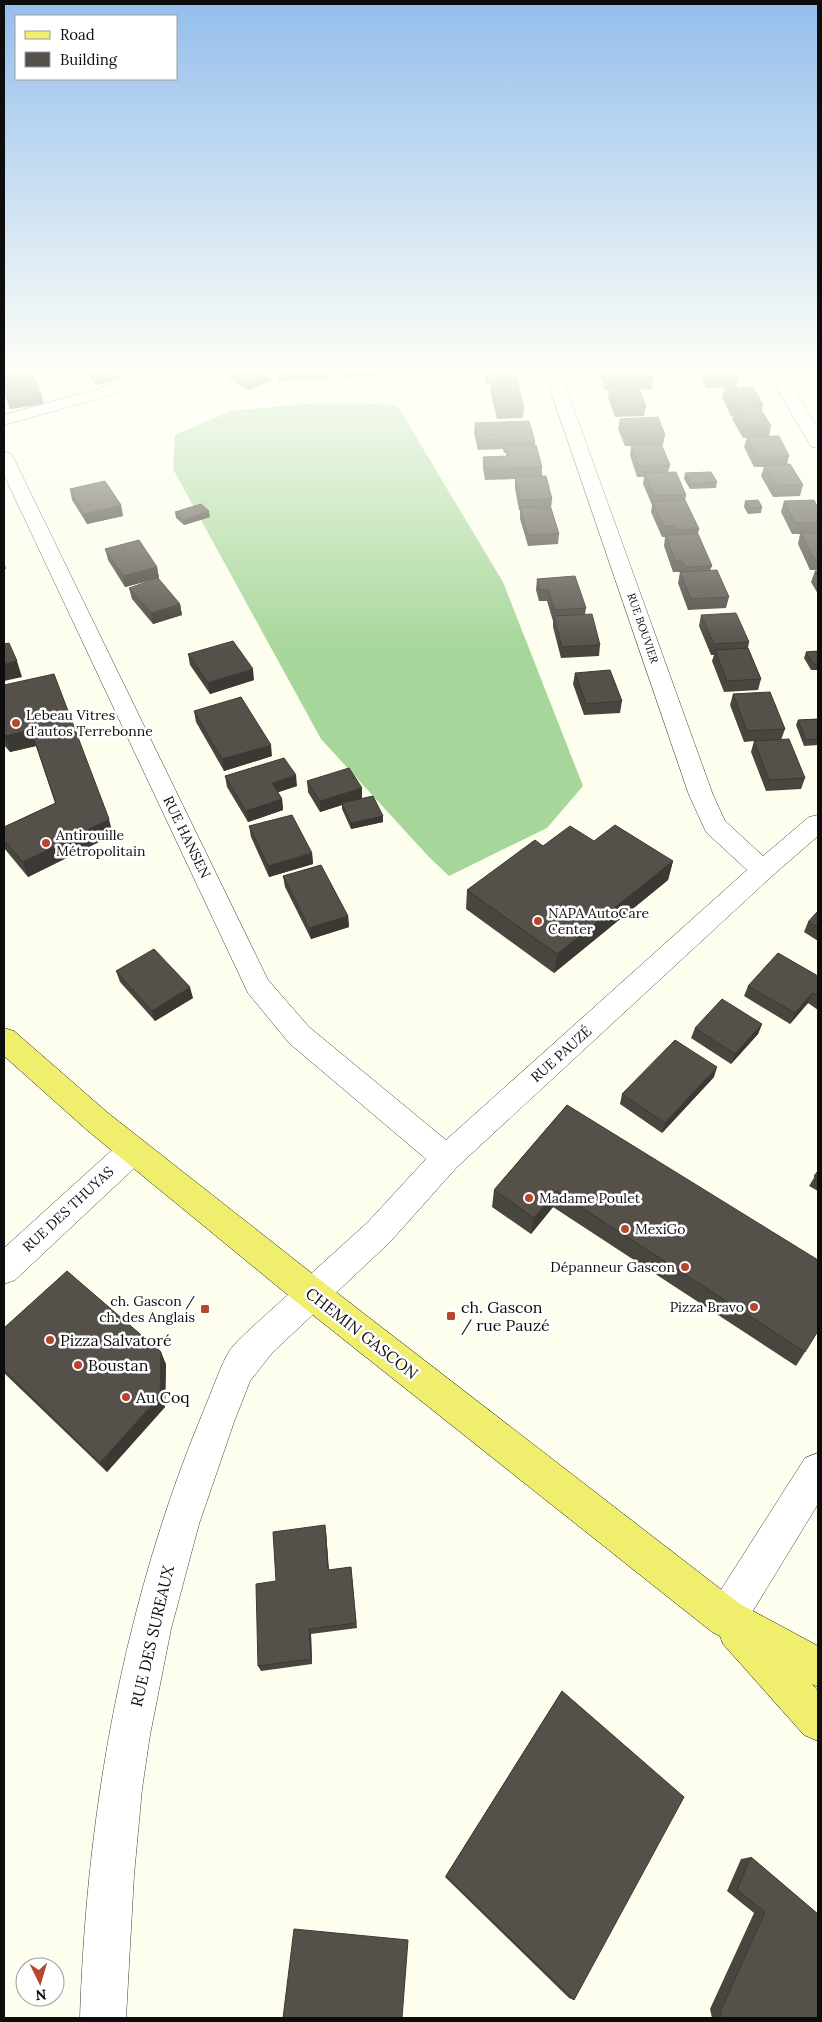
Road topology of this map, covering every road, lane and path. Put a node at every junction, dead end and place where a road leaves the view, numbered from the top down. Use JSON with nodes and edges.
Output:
{"nodes":[{"id":1,"x":7,"y":462,"type":"edge"},
{"id":2,"x":584,"y":462,"type":"edge"},
{"id":3,"x":818,"y":823,"type":"edge"},
{"id":4,"x":763,"y":870,"type":"junction"},
{"id":5,"x":4,"y":1039,"type":"edge"},
{"id":6,"x":133,"y":1150,"type":"junction"},
{"id":7,"x":446,"y":1158,"type":"junction"},
{"id":8,"x":4,"y":1269,"type":"edge"},
{"id":9,"x":312,"y":1294,"type":"junction"},
{"id":10,"x":818,"y":1472,"type":"edge"},
{"id":11,"x":726,"y":1618,"type":"junction"},
{"id":12,"x":818,"y":1667,"type":"edge"},
{"id":13,"x":818,"y":1721,"type":"edge"},
{"id":14,"x":103,"y":2018,"type":"edge"}],
"edges":[{"from":1,"to":7,"type":"street","name":"RUE HANSEN"},
{"from":2,"to":4,"type":"street","name":"RUE BOUVIER"},
{"from":3,"to":4,"type":"street","name":"RUE PAUZÉ"},
{"from":4,"to":7,"type":"street","name":"RUE PAUZÉ"},
{"from":5,"to":6,"type":"main road","name":"CHEMIN GASCON"},
{"from":6,"to":8,"type":"street","name":"RUE DES THUYAS"},
{"from":6,"to":9,"type":"main road","name":"CHEMIN GASCON"},
{"from":7,"to":9,"type":"street","name":"RUE PAUZÉ"},
{"from":9,"to":11,"type":"main road","name":"CHEMIN GASCON"},
{"from":9,"to":14,"type":"street","name":"RUE DES SUREAUX"},
{"from":10,"to":11,"type":"street"},
{"from":11,"to":12,"type":"main road","name":"CHEMIN GASCON"},
{"from":11,"to":13,"type":"main road","name":"CHEMIN GASCON"}]}
